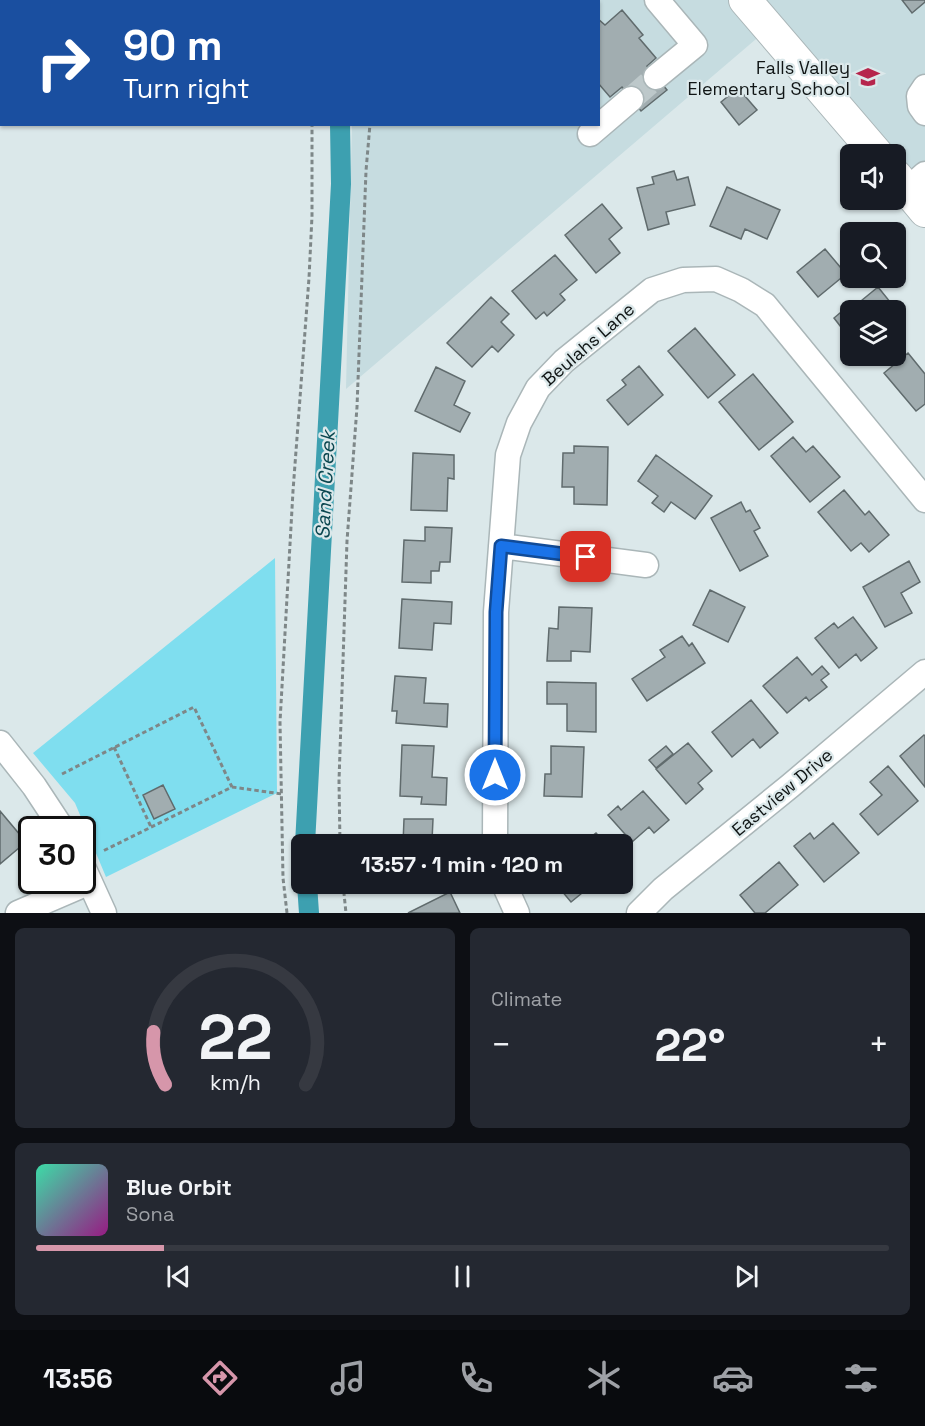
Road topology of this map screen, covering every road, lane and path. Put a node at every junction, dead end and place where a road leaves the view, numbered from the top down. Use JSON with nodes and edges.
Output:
{"nodes":[{"id":1,"x":657,"y":0,"type":"edge"},
{"id":2,"x":745,"y":0,"type":"edge"},
{"id":3,"x":656,"y":77,"type":"tunnel mouth"},
{"id":4,"x":925,"y":87,"type":"edge"},
{"id":5,"x":632,"y":99,"type":"tunnel mouth"},
{"id":6,"x":925,"y":113,"type":"edge"},
{"id":7,"x":312,"y":126,"type":"edge"},
{"id":8,"x":370,"y":126,"type":"edge"},
{"id":9,"x":600,"y":126,"type":"edge"},
{"id":10,"x":600,"y":126,"type":"edge"},
{"id":11,"x":590,"y":134,"type":"dead end"},
{"id":12,"x":868,"y":144,"type":"edge"},
{"id":13,"x":925,"y":500,"type":"edge"},
{"id":14,"x":501,"y":546,"type":"junction"},
{"id":15,"x":646,"y":565,"type":"dead end"},
{"id":16,"x":925,"y":672,"type":"edge"},
{"id":17,"x":0,"y":743,"type":"edge"},
{"id":18,"x":114,"y":747,"type":"junction"},
{"id":19,"x":62,"y":774,"type":"dead end"},
{"id":20,"x":232,"y":787,"type":"junction"},
{"id":21,"x":282,"y":794,"type":"junction"},
{"id":22,"x":54,"y":816,"type":"edge"},
{"id":23,"x":151,"y":827,"type":"junction"},
{"id":24,"x":340,"y":834,"type":"edge"},
{"id":25,"x":495,"y":834,"type":"edge"},
{"id":26,"x":103,"y":851,"type":"dead end"},
{"id":27,"x":51,"y":894,"type":"edge"},
{"id":28,"x":95,"y":894,"type":"edge"},
{"id":29,"x":344,"y":894,"type":"edge"},
{"id":30,"x":508,"y":894,"type":"edge"},
{"id":31,"x":18,"y":913,"type":"edge"},
{"id":32,"x":104,"y":913,"type":"edge"},
{"id":33,"x":286,"y":913,"type":"edge"},
{"id":34,"x":346,"y":913,"type":"edge"},
{"id":35,"x":517,"y":913,"type":"edge"},
{"id":36,"x":639,"y":913,"type":"edge"}],
"edges":[{"from":1,"to":3,"type":"street"},
{"from":2,"to":12,"type":"main road"},
{"from":4,"to":6,"type":"street"},
{"from":5,"to":10,"type":"street"},
{"from":7,"to":21,"type":"path"},
{"from":8,"to":24,"type":"path"},
{"from":9,"to":11,"type":"street"},
{"from":13,"to":14,"type":"street","name":"Beulahs Lane"},
{"from":14,"to":15,"type":"street"},
{"from":14,"to":25,"type":"street","name":"Beulahs Lane"},
{"from":16,"to":36,"type":"street","name":"Eastview Drive"},
{"from":17,"to":22,"type":"street"},
{"from":18,"to":19,"type":"path"},
{"from":18,"to":20,"type":"path"},
{"from":18,"to":23,"type":"path"},
{"from":20,"to":21,"type":"path"},
{"from":20,"to":23,"type":"path"},
{"from":21,"to":33,"type":"path"},
{"from":23,"to":26,"type":"path"},
{"from":27,"to":31,"type":"street"},
{"from":28,"to":32,"type":"street"},
{"from":29,"to":34,"type":"path"},
{"from":30,"to":35,"type":"street"}]}
